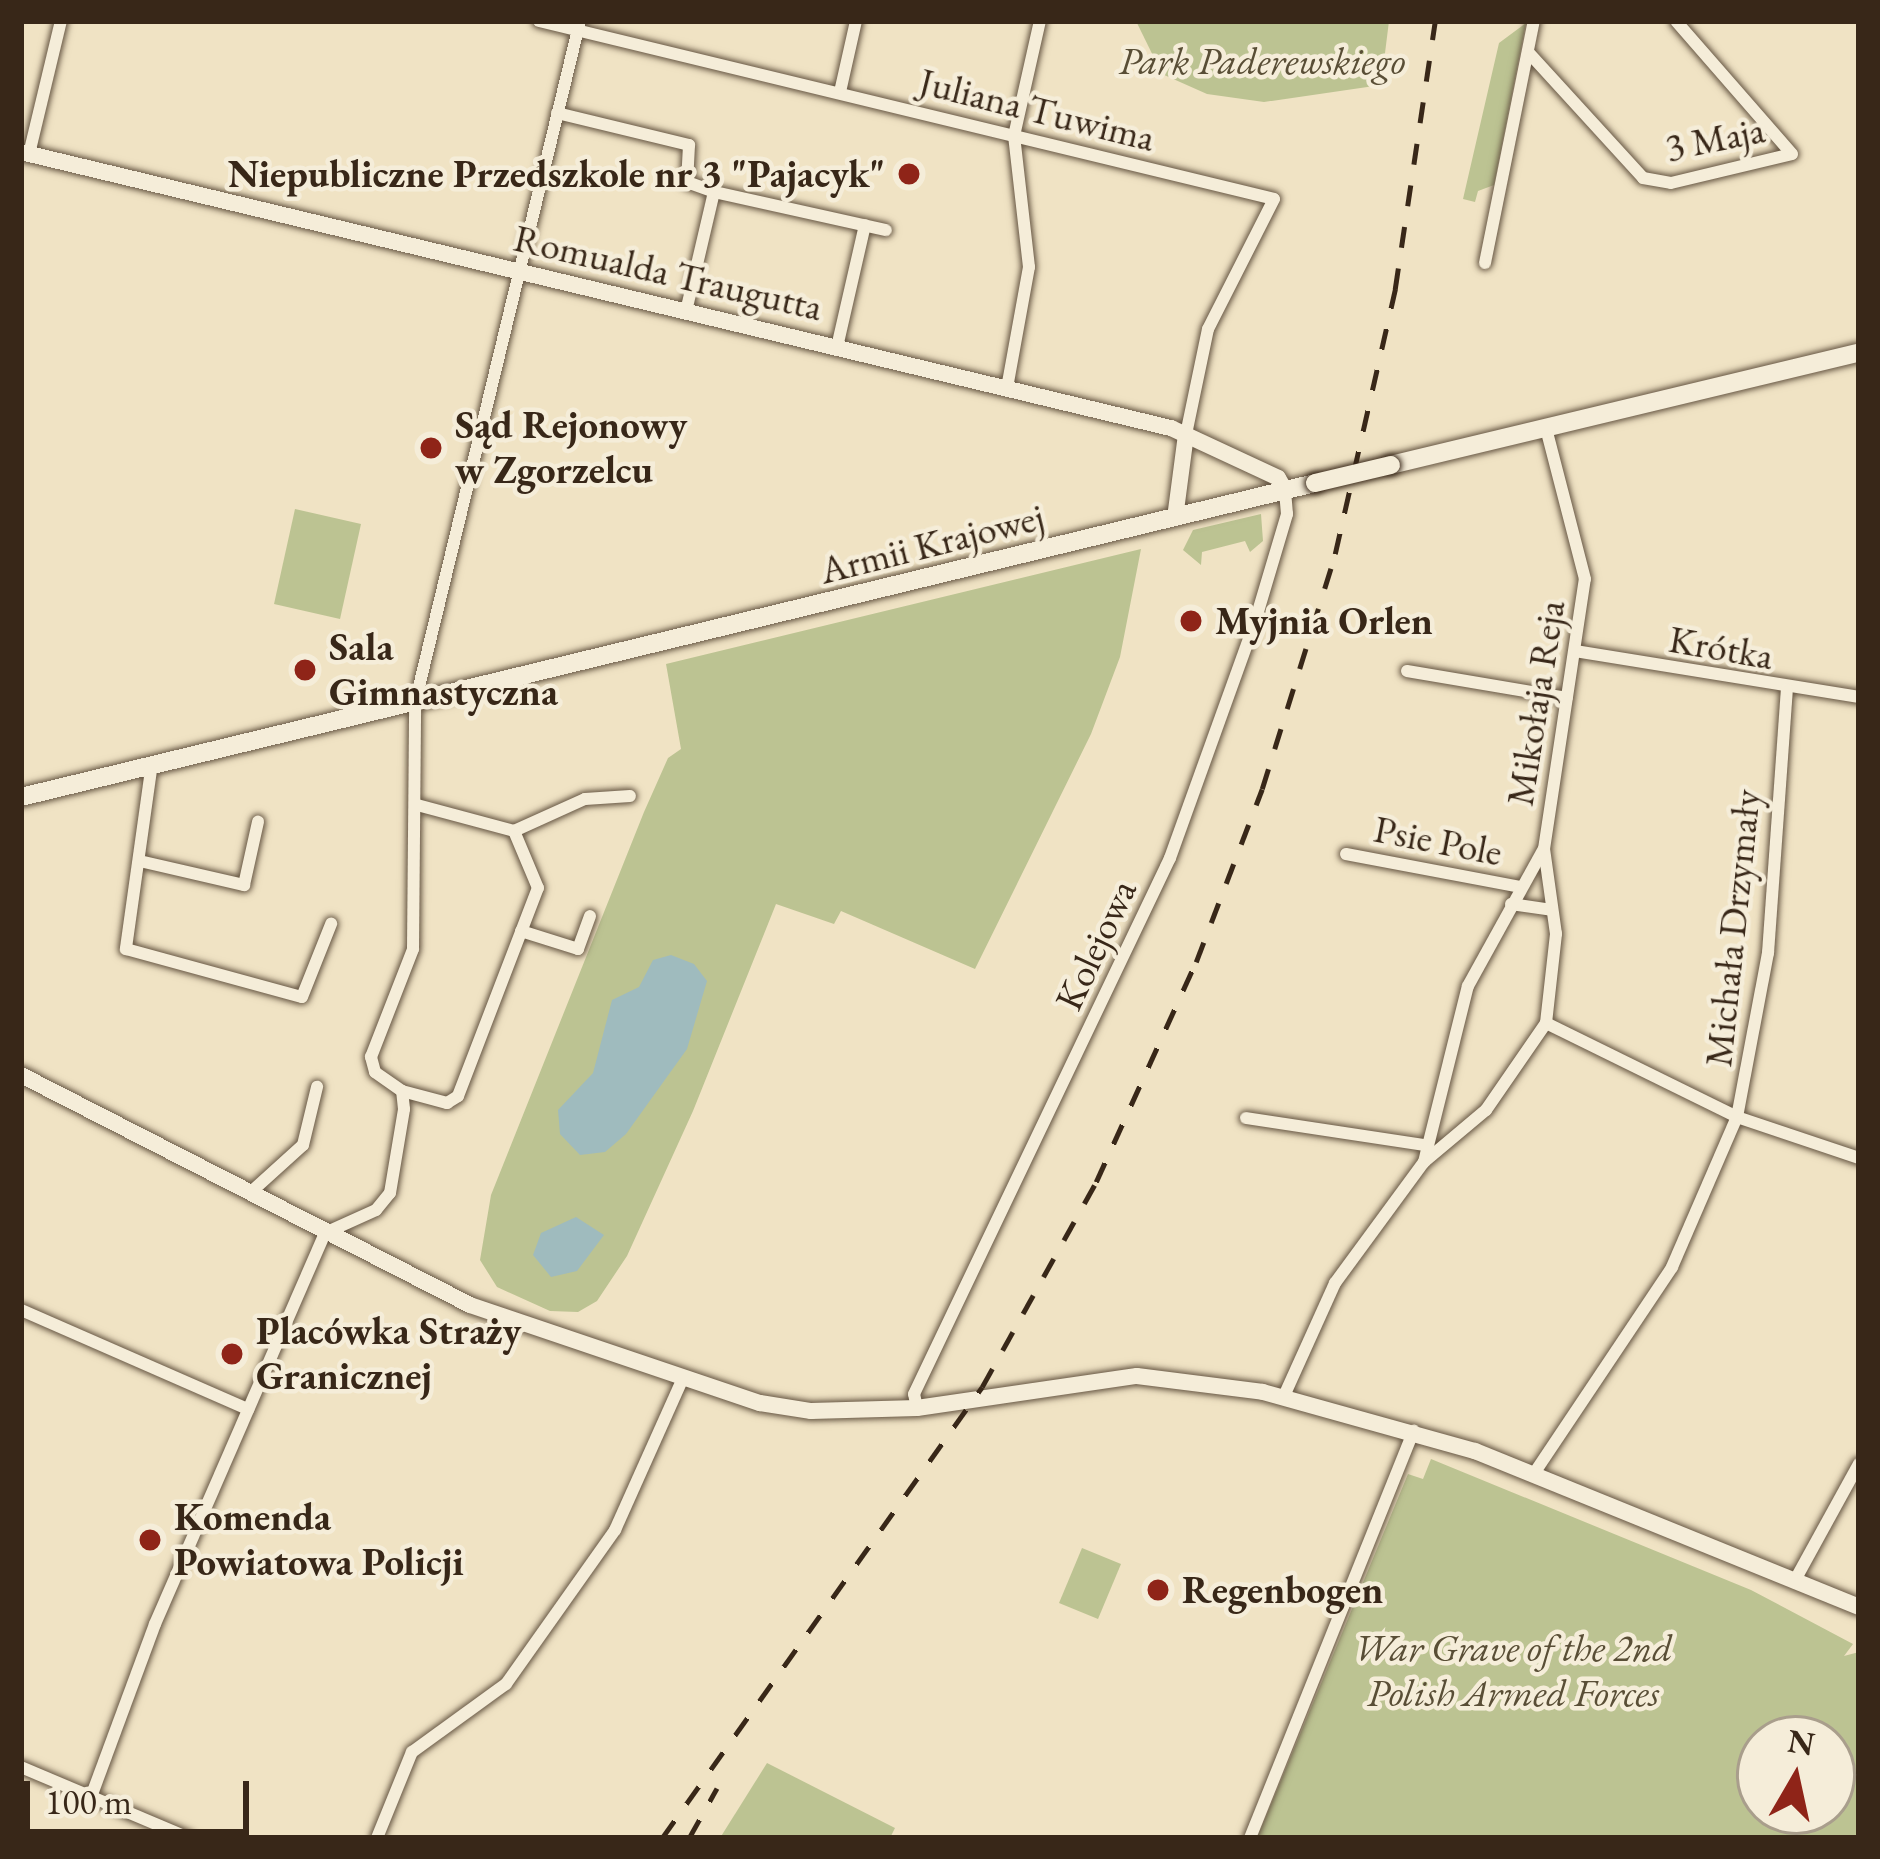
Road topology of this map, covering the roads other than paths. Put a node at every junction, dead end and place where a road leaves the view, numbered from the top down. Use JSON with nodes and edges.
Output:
{"nodes":[{"id":1,"x":62,"y":21,"type":"edge"},
{"id":2,"x":539,"y":21,"type":"edge"},
{"id":3,"x":856,"y":21,"type":"edge"},
{"id":4,"x":1040,"y":21,"type":"edge"},
{"id":5,"x":1534,"y":21,"type":"edge"},
{"id":6,"x":1676,"y":21,"type":"edge"},
{"id":7,"x":579,"y":26,"type":"edge"},
{"id":8,"x":1528,"y":53,"type":"junction"},
{"id":9,"x":840,"y":92,"type":"junction"},
{"id":10,"x":557,"y":113,"type":"junction"},
{"id":11,"x":1014,"y":136,"type":"junction"},
{"id":12,"x":25,"y":153,"type":"edge"},
{"id":13,"x":714,"y":192,"type":"junction"},
{"id":14,"x":865,"y":225,"type":"junction"},
{"id":15,"x":886,"y":230,"type":"dead end"},
{"id":16,"x":1485,"y":262,"type":"dead end"},
{"id":17,"x":520,"y":272,"type":"junction"},
{"id":18,"x":686,"y":311,"type":"junction"},
{"id":19,"x":837,"y":347,"type":"junction"},
{"id":20,"x":1859,"y":352,"type":"edge"},
{"id":21,"x":1007,"y":388,"type":"junction"},
{"id":22,"x":1546,"y":428,"type":"junction"},
{"id":23,"x":1186,"y":434,"type":"junction"},
{"id":24,"x":1285,"y":490,"type":"junction"},
{"id":25,"x":1175,"y":518,"type":"junction"},
{"id":26,"x":1575,"y":651,"type":"junction"},
{"id":27,"x":1407,"y":671,"type":"dead end"},
{"id":28,"x":1787,"y":690,"type":"junction"},
{"id":29,"x":1859,"y":697,"type":"edge"},
{"id":30,"x":1567,"y":698,"type":"junction"},
{"id":31,"x":415,"y":703,"type":"junction"},
{"id":32,"x":151,"y":770,"type":"junction"},
{"id":33,"x":630,"y":796,"type":"dead end"},
{"id":34,"x":21,"y":797,"type":"edge"},
{"id":35,"x":417,"y":806,"type":"junction"},
{"id":36,"x":258,"y":822,"type":"dead end"},
{"id":37,"x":514,"y":831,"type":"junction"},
{"id":38,"x":1544,"y":849,"type":"junction"},
{"id":39,"x":1346,"y":854,"type":"dead end"},
{"id":40,"x":144,"y":862,"type":"junction"},
{"id":41,"x":1520,"y":887,"type":"junction"},
{"id":42,"x":1511,"y":904,"type":"junction"},
{"id":43,"x":1552,"y":910,"type":"junction"},
{"id":44,"x":590,"y":916,"type":"dead end"},
{"id":45,"x":332,"y":924,"type":"dead end"},
{"id":46,"x":521,"y":931,"type":"junction"},
{"id":47,"x":1546,"y":1023,"type":"junction"},
{"id":48,"x":21,"y":1075,"type":"edge"},
{"id":49,"x":317,"y":1088,"type":"dead end"},
{"id":50,"x":402,"y":1091,"type":"junction"},
{"id":51,"x":1737,"y":1117,"type":"junction"},
{"id":52,"x":1246,"y":1118,"type":"dead end"},
{"id":53,"x":1424,"y":1145,"type":"junction"},
{"id":54,"x":1859,"y":1158,"type":"edge"},
{"id":55,"x":1424,"y":1162,"type":"junction"},
{"id":56,"x":251,"y":1192,"type":"junction"},
{"id":57,"x":325,"y":1233,"type":"junction"},
{"id":58,"x":21,"y":1310,"type":"edge"},
{"id":59,"x":682,"y":1378,"type":"junction"},
{"id":60,"x":1284,"y":1396,"type":"junction"},
{"id":61,"x":917,"y":1408,"type":"junction"},
{"id":62,"x":248,"y":1409,"type":"junction"},
{"id":63,"x":1414,"y":1430,"type":"junction"},
{"id":64,"x":1859,"y":1464,"type":"edge"},
{"id":65,"x":1533,"y":1475,"type":"junction"},
{"id":66,"x":1794,"y":1582,"type":"junction"},
{"id":67,"x":1859,"y":1607,"type":"edge"},
{"id":68,"x":21,"y":1766,"type":"edge"},
{"id":69,"x":91,"y":1797,"type":"junction"},
{"id":70,"x":189,"y":1838,"type":"edge"},
{"id":71,"x":376,"y":1838,"type":"edge"},
{"id":72,"x":1250,"y":1838,"type":"edge"}],
"edges":[{"from":1,"to":12,"type":"street"},
{"from":2,"to":7,"type":"street","name":"Juliana Tuwima"},
{"from":3,"to":9,"type":"street"},
{"from":4,"to":11,"type":"street"},
{"from":5,"to":8,"type":"street"},
{"from":6,"to":8,"type":"street","name":"3 Maja"},
{"from":7,"to":9,"type":"street","name":"Juliana Tuwima"},
{"from":7,"to":10,"type":"street"},
{"from":8,"to":16,"type":"street"},
{"from":9,"to":11,"type":"street","name":"Juliana Tuwima"},
{"from":10,"to":13,"type":"street"},
{"from":10,"to":17,"type":"street"},
{"from":11,"to":21,"type":"street"},
{"from":11,"to":23,"type":"street","name":"Juliana Tuwima"},
{"from":12,"to":17,"type":"street","name":"Romualda Traugutta"},
{"from":13,"to":14,"type":"street"},
{"from":13,"to":18,"type":"street"},
{"from":14,"to":15,"type":"street"},
{"from":14,"to":19,"type":"street"},
{"from":17,"to":18,"type":"street","name":"Romualda Traugutta"},
{"from":17,"to":31,"type":"street"},
{"from":18,"to":19,"type":"street","name":"Romualda Traugutta"},
{"from":19,"to":21,"type":"street","name":"Romualda Traugutta"},
{"from":20,"to":22,"type":"main road","name":"Armii Krajowej"},
{"from":21,"to":23,"type":"street","name":"Romualda Traugutta"},
{"from":22,"to":24,"type":"main road","name":"Armii Krajowej","bridge":true},
{"from":22,"to":26,"type":"street","name":"Mikołaja Reja"},
{"from":23,"to":24,"type":"street","name":"Romualda Traugutta"},
{"from":23,"to":25,"type":"street"},
{"from":24,"to":25,"type":"main road","name":"Armii Krajowej"},
{"from":24,"to":61,"type":"street","name":"Kolejowa"},
{"from":25,"to":31,"type":"main road","name":"Armii Krajowej"},
{"from":26,"to":28,"type":"street","name":"Krótka"},
{"from":26,"to":30,"type":"street","name":"Mikołaja Reja"},
{"from":27,"to":30,"type":"street"},
{"from":28,"to":29,"type":"street","name":"Krótka"},
{"from":28,"to":51,"type":"street","name":"Michała Drzymały"},
{"from":30,"to":38,"type":"street","name":"Mikołaja Reja"},
{"from":31,"to":32,"type":"main road","name":"Armii Krajowej"},
{"from":31,"to":35,"type":"street"},
{"from":32,"to":34,"type":"main road","name":"Armii Krajowej"},
{"from":32,"to":40,"type":"street"},
{"from":33,"to":37,"type":"street"},
{"from":35,"to":37,"type":"street"},
{"from":35,"to":50,"type":"street"},
{"from":36,"to":40,"type":"street"},
{"from":37,"to":46,"type":"street"},
{"from":38,"to":41,"type":"street","name":"Mikołaja Reja"},
{"from":38,"to":43,"type":"street","name":"Mikołaja Reja"},
{"from":39,"to":41,"type":"street","name":"Psie Pole"},
{"from":40,"to":45,"type":"street"},
{"from":41,"to":42,"type":"street","name":"Mikołaja Reja"},
{"from":42,"to":43,"type":"street"},
{"from":42,"to":53,"type":"street","name":"Mikołaja Reja"},
{"from":43,"to":47,"type":"street","name":"Mikołaja Reja"},
{"from":44,"to":46,"type":"street"},
{"from":46,"to":50,"type":"street"},
{"from":47,"to":51,"type":"street"},
{"from":47,"to":55,"type":"street","name":"Mikołaja Reja"},
{"from":48,"to":56,"type":"street"},
{"from":49,"to":56,"type":"street"},
{"from":50,"to":57,"type":"street"},
{"from":51,"to":54,"type":"street"},
{"from":51,"to":65,"type":"street","name":"Michała Drzymały"},
{"from":52,"to":53,"type":"street"},
{"from":53,"to":55,"type":"street","name":"Mikołaja Reja"},
{"from":55,"to":60,"type":"street","name":"Mikołaja Reja"},
{"from":56,"to":57,"type":"street"},
{"from":57,"to":59,"type":"street"},
{"from":57,"to":62,"type":"street"},
{"from":58,"to":62,"type":"street"},
{"from":59,"to":61,"type":"street"},
{"from":59,"to":71,"type":"street"},
{"from":60,"to":61,"type":"street"},
{"from":60,"to":63,"type":"street"},
{"from":62,"to":69,"type":"street"},
{"from":63,"to":65,"type":"street"},
{"from":63,"to":72,"type":"street"},
{"from":64,"to":66,"type":"street"},
{"from":65,"to":66,"type":"street"},
{"from":66,"to":67,"type":"street"},
{"from":68,"to":69,"type":"street"},
{"from":69,"to":70,"type":"street"}]}
